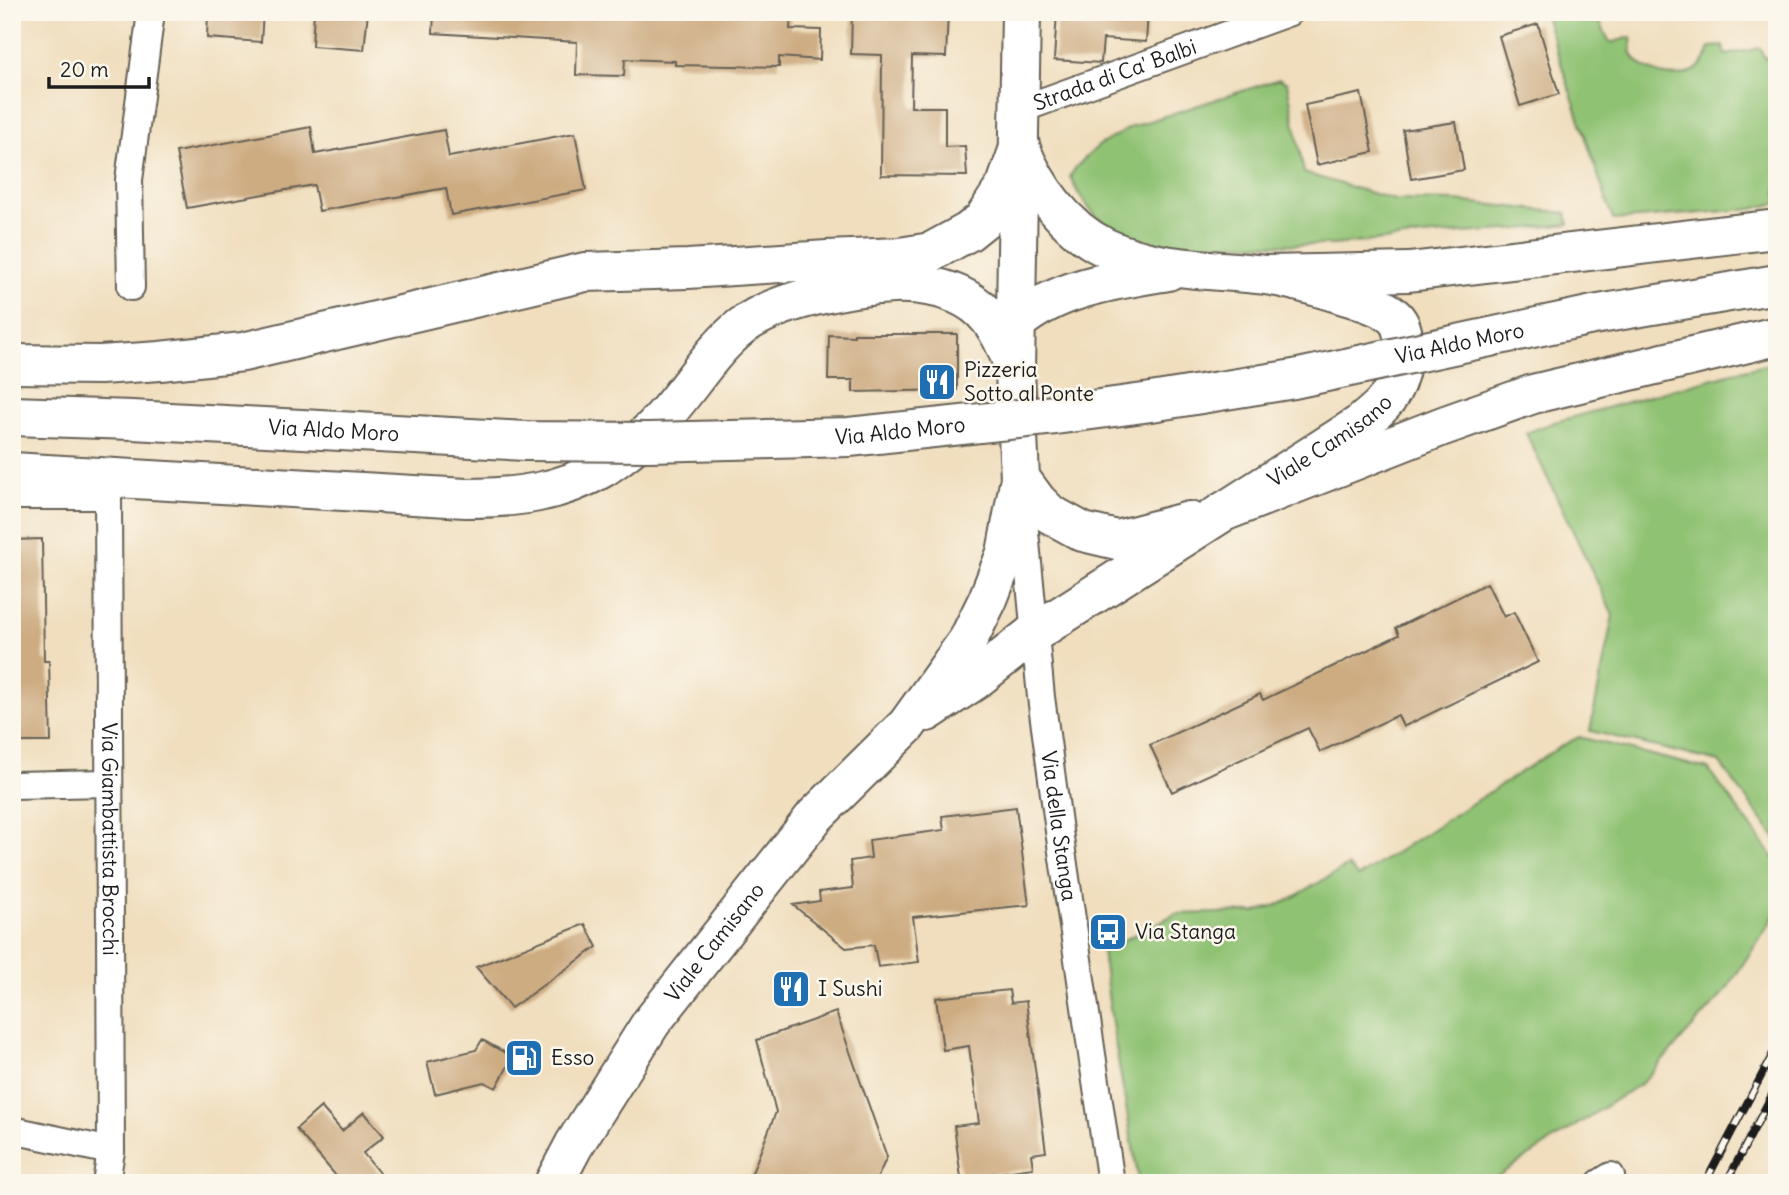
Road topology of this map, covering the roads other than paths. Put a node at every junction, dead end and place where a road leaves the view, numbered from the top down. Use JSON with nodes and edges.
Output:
{"nodes":[{"id":1,"x":151,"y":12,"type":"edge"},
{"id":2,"x":1021,"y":12,"type":"edge"},
{"id":3,"x":1290,"y":12,"type":"edge"},
{"id":4,"x":1019,"y":127,"type":"junction"},
{"id":5,"x":1777,"y":229,"type":"edge"},
{"id":6,"x":688,"y":269,"type":"junction"},
{"id":7,"x":1180,"y":269,"type":"junction"},
{"id":8,"x":1268,"y":275,"type":"junction"},
{"id":9,"x":1777,"y":284,"type":"edge"},
{"id":10,"x":131,"y":287,"type":"dead end"},
{"id":11,"x":1016,"y":323,"type":"junction"},
{"id":12,"x":742,"y":326,"type":"junction"},
{"id":13,"x":1777,"y":336,"type":"edge"},
{"id":14,"x":12,"y":364,"type":"edge"},
{"id":15,"x":1016,"y":372,"type":"junction"},
{"id":16,"x":12,"y":416,"type":"edge"},
{"id":17,"x":12,"y":472,"type":"edge"},
{"id":18,"x":1020,"y":478,"type":"junction"},
{"id":19,"x":12,"y":496,"type":"edge"},
{"id":20,"x":1223,"y":512,"type":"junction"},
{"id":21,"x":1034,"y":633,"type":"junction"},
{"id":22,"x":907,"y":724,"type":"junction"},
{"id":23,"x":109,"y":783,"type":"junction"},
{"id":24,"x":12,"y":785,"type":"edge"},
{"id":25,"x":12,"y":1130,"type":"edge"},
{"id":26,"x":111,"y":1151,"type":"junction"},
{"id":27,"x":106,"y":1183,"type":"edge"},
{"id":28,"x":554,"y":1183,"type":"edge"},
{"id":29,"x":1111,"y":1183,"type":"edge"}],
"edges":[{"from":1,"to":10,"type":"street"},
{"from":2,"to":4,"type":"main road","name":"Strada di Ca' Balbi"},
{"from":3,"to":4,"type":"street","name":"Strada di Ca' Balbi"},
{"from":4,"to":6,"type":"main road"},
{"from":4,"to":7,"type":"main road","name":"Viale Camisano"},
{"from":4,"to":11,"type":"main road","name":"Viale Camisano"},
{"from":5,"to":8,"type":"main road"},
{"from":6,"to":12,"type":"main road"},
{"from":6,"to":14,"type":"main road"},
{"from":7,"to":8,"type":"main road","name":"Viale Camisano"},
{"from":7,"to":11,"type":"main road","name":"Viale Camisano"},
{"from":8,"to":20,"type":"main road","name":"Viale Camisano"},
{"from":9,"to":16,"type":"main road","name":"Via Aldo Moro","bridge":true},
{"from":11,"to":15,"type":"main road","name":"Viale Camisano"},
{"from":12,"to":15,"type":"main road"},
{"from":12,"to":17,"type":"main road"},
{"from":13,"to":20,"type":"main road"},
{"from":15,"to":18,"type":"main road","name":"Viale Camisano"},
{"from":18,"to":20,"type":"main road","name":"Viale Camisano"},
{"from":18,"to":21,"type":"street","name":"Via della Stanga"},
{"from":18,"to":22,"type":"main road","name":"Viale Camisano"},
{"from":19,"to":23,"type":"street","name":"Via Giambattista Brocchi"},
{"from":20,"to":21,"type":"main road","name":"Viale Camisano"},
{"from":21,"to":22,"type":"main road","name":"Viale Camisano"},
{"from":21,"to":29,"type":"street","name":"Via della Stanga"},
{"from":22,"to":28,"type":"main road","name":"Viale Camisano"},
{"from":23,"to":24,"type":"street"},
{"from":23,"to":26,"type":"street","name":"Via Giambattista Brocchi"},
{"from":25,"to":26,"type":"street"},
{"from":26,"to":27,"type":"street","name":"Via Giambattista Brocchi"}]}
